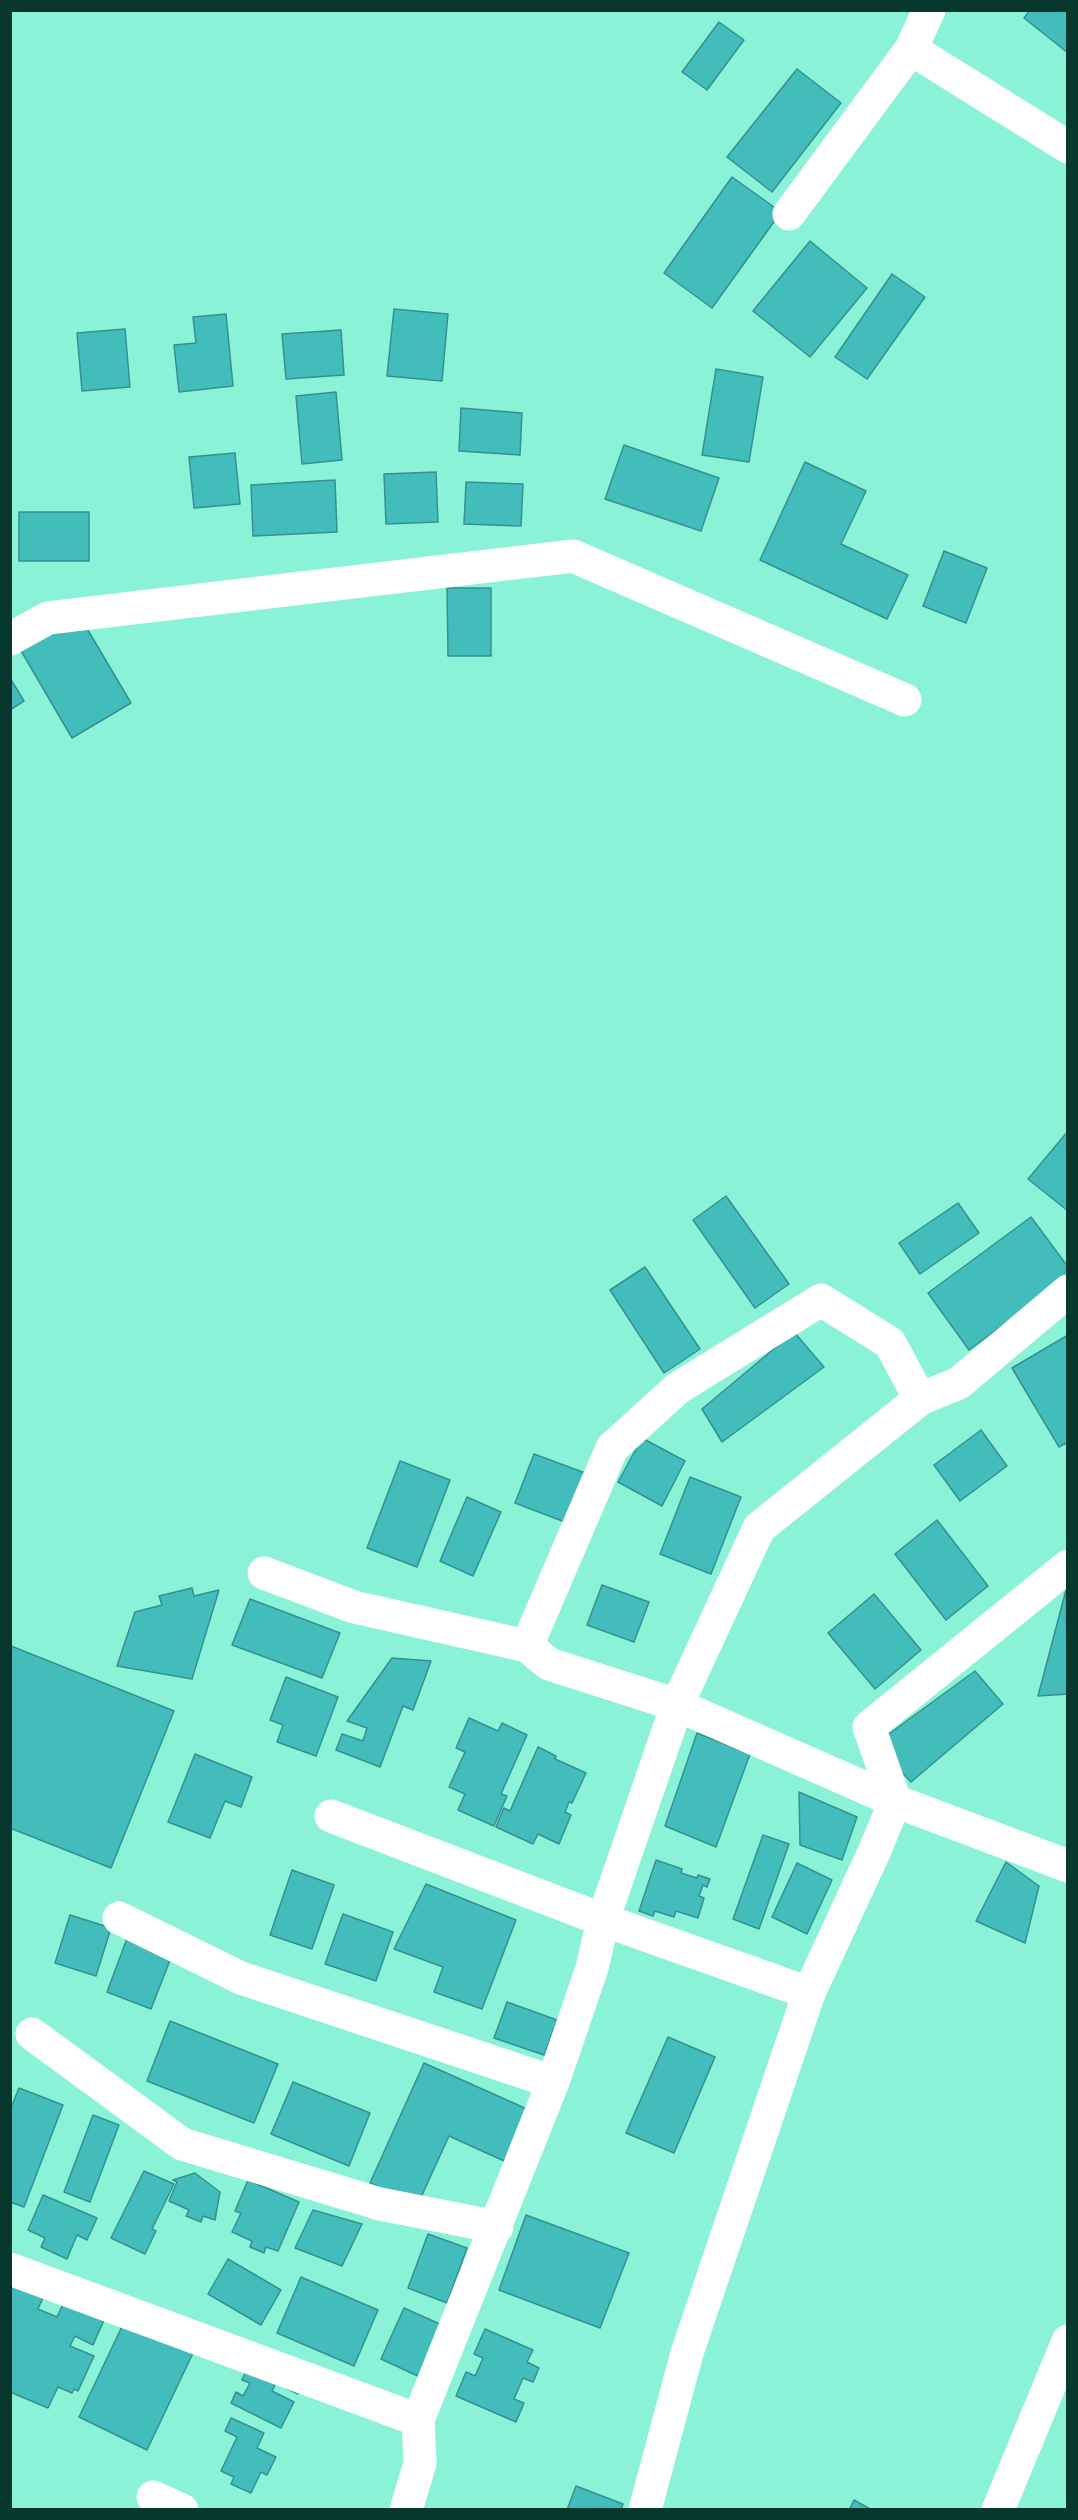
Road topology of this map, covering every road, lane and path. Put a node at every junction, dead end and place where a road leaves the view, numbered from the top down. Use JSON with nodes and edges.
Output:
{"nodes":[{"id":1,"x":929,"y":10,"type":"edge"},
{"id":2,"x":911,"y":49,"type":"junction"},
{"id":3,"x":1068,"y":147,"type":"edge"},
{"id":4,"x":789,"y":214,"type":"dead end"},
{"id":5,"x":10,"y":639,"type":"edge"},
{"id":6,"x":905,"y":700,"type":"dead end"},
{"id":7,"x":1068,"y":1291,"type":"edge"},
{"id":8,"x":920,"y":1399,"type":"junction"},
{"id":9,"x":1068,"y":1566,"type":"edge"},
{"id":10,"x":264,"y":1573,"type":"dead end"},
{"id":11,"x":527,"y":1646,"type":"junction"},
{"id":12,"x":677,"y":1705,"type":"junction"},
{"id":13,"x":895,"y":1801,"type":"junction"},
{"id":14,"x":331,"y":1816,"type":"dead end"},
{"id":15,"x":1068,"y":1866,"type":"edge"},
{"id":16,"x":118,"y":1918,"type":"dead end"},
{"id":17,"x":603,"y":1920,"type":"junction"},
{"id":18,"x":809,"y":1993,"type":"junction"},
{"id":19,"x":32,"y":2034,"type":"dead end"},
{"id":20,"x":553,"y":2082,"type":"junction"},
{"id":21,"x":497,"y":2227,"type":"junction"},
{"id":22,"x":10,"y":2269,"type":"edge"},
{"id":23,"x":1068,"y":2341,"type":"edge"},
{"id":24,"x":418,"y":2420,"type":"junction"},
{"id":25,"x":406,"y":2510,"type":"edge"},
{"id":26,"x":645,"y":2510,"type":"edge"},
{"id":27,"x":998,"y":2510,"type":"edge"}],
"edges":[{"from":1,"to":2,"type":"street"},
{"from":2,"to":3,"type":"street"},
{"from":2,"to":4,"type":"street"},
{"from":5,"to":6,"type":"street"},
{"from":7,"to":8,"type":"street"},
{"from":8,"to":11,"type":"street"},
{"from":8,"to":12,"type":"street"},
{"from":9,"to":13,"type":"street"},
{"from":10,"to":11,"type":"street"},
{"from":11,"to":12,"type":"street"},
{"from":12,"to":13,"type":"street"},
{"from":12,"to":17,"type":"street"},
{"from":13,"to":15,"type":"street"},
{"from":13,"to":18,"type":"street"},
{"from":14,"to":17,"type":"street"},
{"from":16,"to":20,"type":"street"},
{"from":17,"to":18,"type":"street"},
{"from":17,"to":20,"type":"street"},
{"from":18,"to":26,"type":"street"},
{"from":19,"to":21,"type":"street"},
{"from":20,"to":21,"type":"street"},
{"from":21,"to":24,"type":"street"},
{"from":22,"to":24,"type":"street"},
{"from":23,"to":27,"type":"street"},
{"from":24,"to":25,"type":"street"}]}
